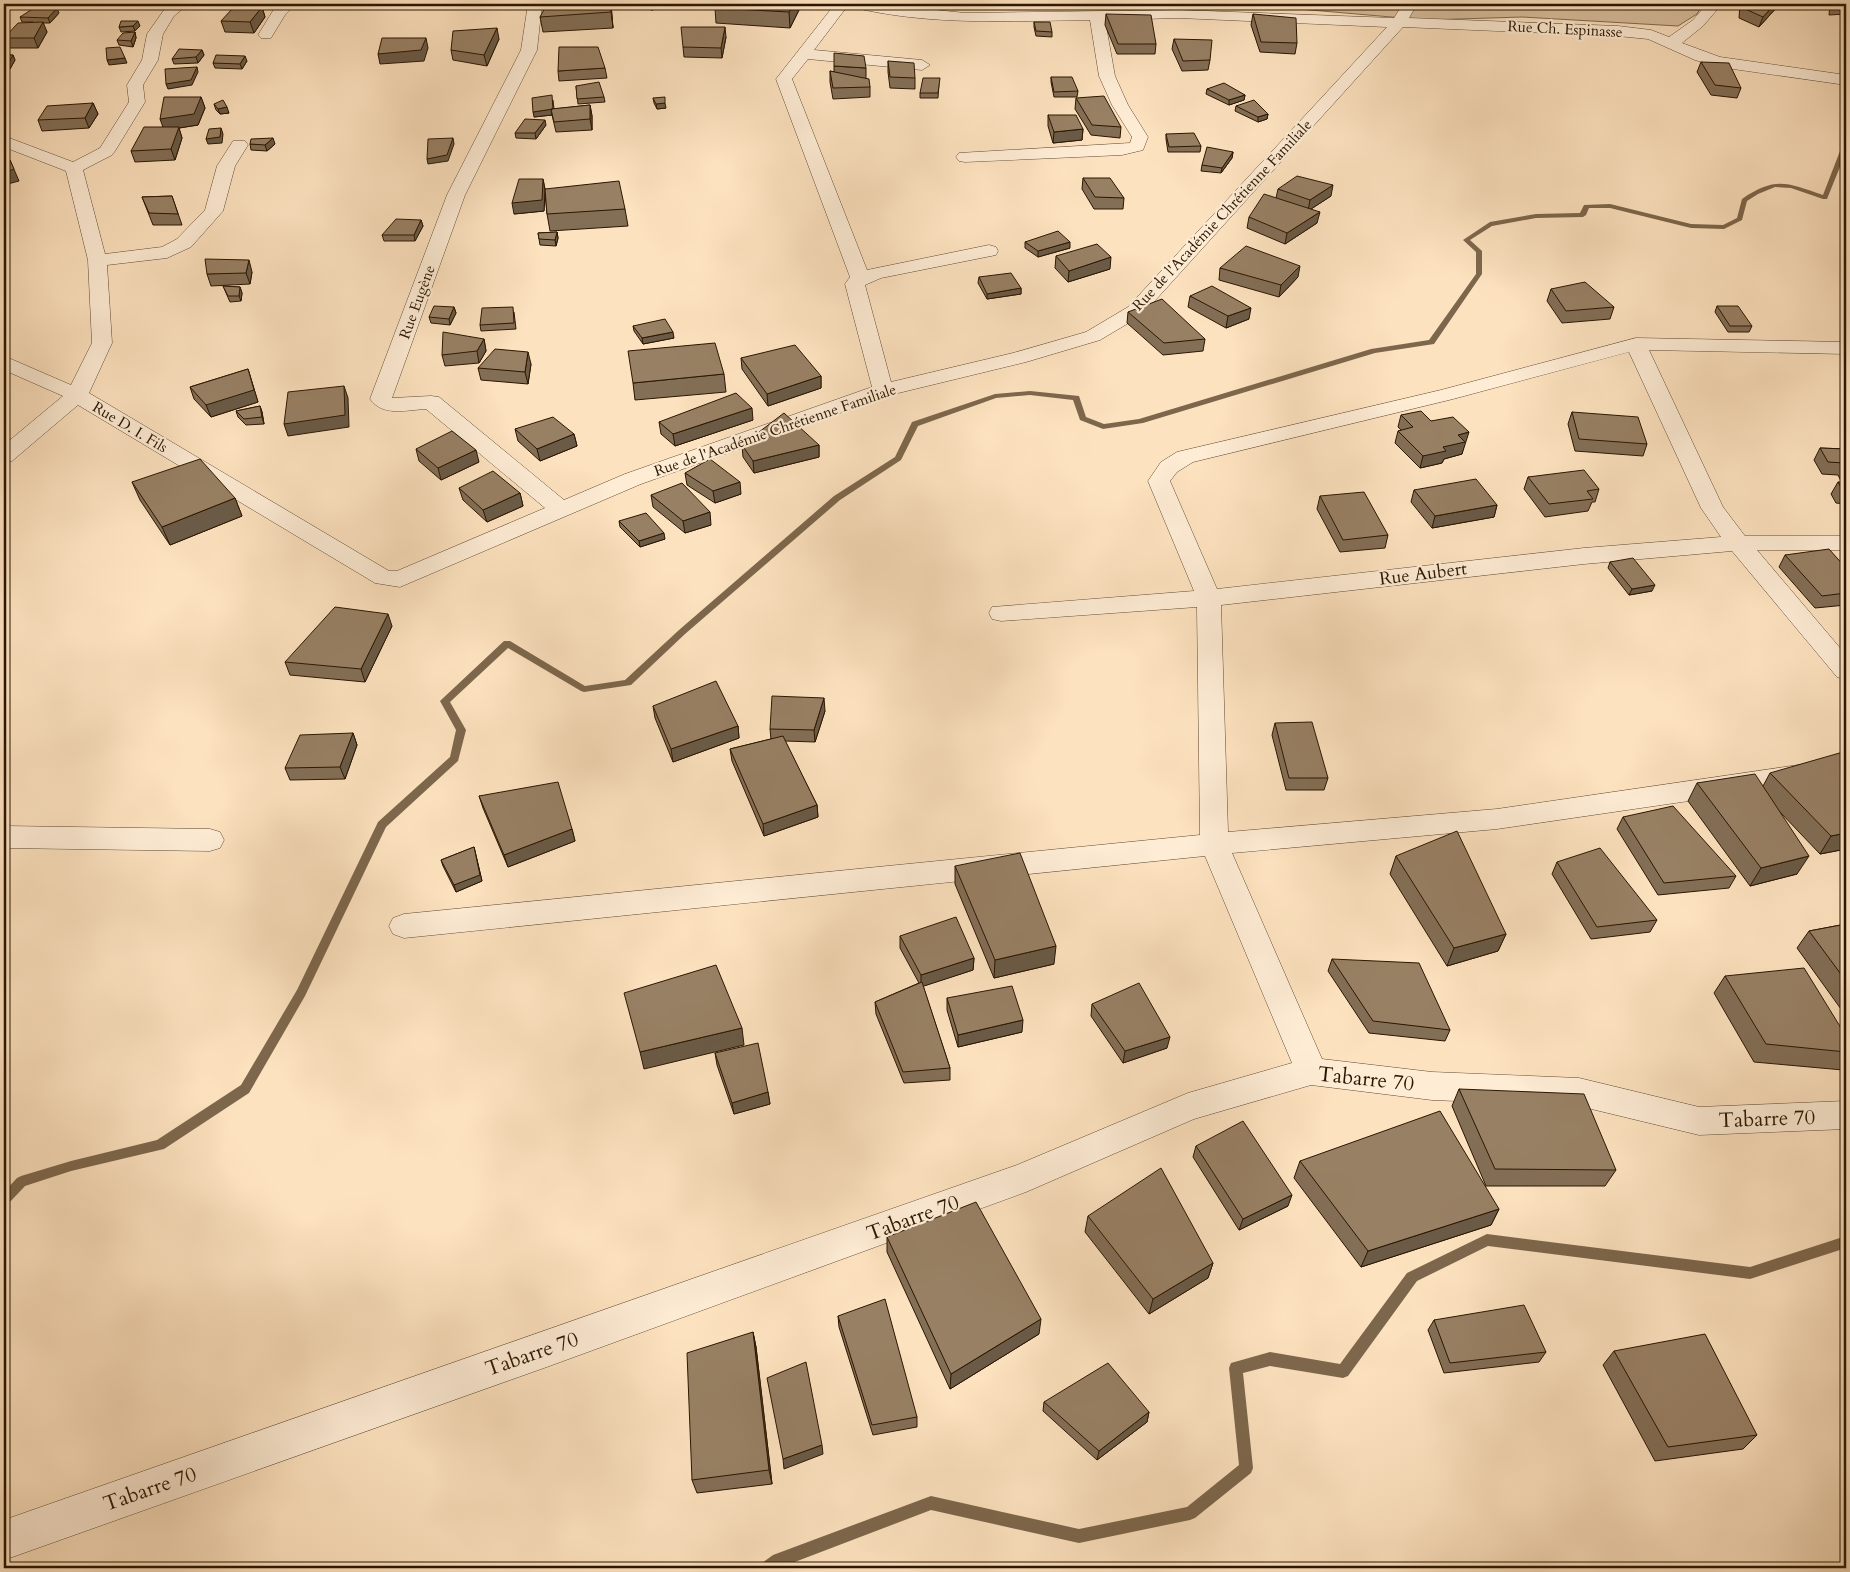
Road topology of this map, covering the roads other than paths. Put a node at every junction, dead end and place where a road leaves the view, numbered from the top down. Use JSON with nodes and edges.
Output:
{"nodes":[{"id":1,"x":181,"y":4,"type":"edge"},
{"id":2,"x":289,"y":4,"type":"edge"},
{"id":3,"x":536,"y":4,"type":"edge"},
{"id":4,"x":842,"y":4,"type":"edge"},
{"id":5,"x":857,"y":4,"type":"edge"},
{"id":6,"x":1410,"y":4,"type":"edge"},
{"id":7,"x":1715,"y":4,"type":"edge"},
{"id":8,"x":1184,"y":9,"type":"edge"},
{"id":9,"x":1097,"y":15,"type":"junction"},
{"id":10,"x":1398,"y":24,"type":"junction"},
{"id":11,"x":266,"y":34,"type":"dead end"},
{"id":12,"x":1672,"y":43,"type":"junction"},
{"id":13,"x":804,"y":54,"type":"junction"},
{"id":14,"x":922,"y":65,"type":"dead end"},
{"id":15,"x":1846,"y":80,"type":"edge"},
{"id":16,"x":4,"y":141,"type":"edge"},
{"id":17,"x":239,"y":145,"type":"dead end"},
{"id":18,"x":965,"y":157,"type":"dead end"},
{"id":19,"x":74,"y":168,"type":"junction"},
{"id":20,"x":989,"y":251,"type":"dead end"},
{"id":21,"x":97,"y":260,"type":"junction"},
{"id":22,"x":860,"y":278,"type":"junction"},
{"id":23,"x":1636,"y":344,"type":"junction"},
{"id":24,"x":1846,"y":348,"type":"edge"},
{"id":25,"x":4,"y":362,"type":"edge"},
{"id":26,"x":883,"y":390,"type":"junction"},
{"id":27,"x":77,"y":395,"type":"junction"},
{"id":28,"x":4,"y":456,"type":"edge"},
{"id":29,"x":559,"y":508,"type":"junction"},
{"id":30,"x":1738,"y":543,"type":"junction"},
{"id":31,"x":1846,"y":543,"type":"edge"},
{"id":32,"x":400,"y":579,"type":"joint"},
{"id":33,"x":1209,"y":598,"type":"junction"},
{"id":34,"x":1001,"y":612,"type":"dead end"},
{"id":35,"x":1846,"y":671,"type":"edge"},
{"id":36,"x":1846,"y":768,"type":"edge"},
{"id":37,"x":4,"y":837,"type":"edge"},
{"id":38,"x":210,"y":840,"type":"dead end"},
{"id":39,"x":1214,"y":844,"type":"junction"},
{"id":40,"x":404,"y":926,"type":"dead end"},
{"id":41,"x":1311,"y":1072,"type":"junction"},
{"id":42,"x":1846,"y":1115,"type":"edge"},
{"id":43,"x":4,"y":1540,"type":"edge"}],
"edges":[{"from":1,"to":19,"type":"street"},
{"from":2,"to":11,"type":"street"},
{"from":3,"to":29,"type":"street","name":"Rue Eugène"},
{"from":4,"to":13,"type":"street"},
{"from":5,"to":9,"type":"street","name":"Rue Ch. Espinasse"},
{"from":6,"to":10,"type":"street","name":"Rue de l'Académie Chrétienne Familiale"},
{"from":7,"to":12,"type":"street"},
{"from":8,"to":9,"type":"street","name":"Rue Ch. Espinasse"},
{"from":8,"to":10,"type":"street","name":"Rue Ch. Espinasse"},
{"from":9,"to":18,"type":"street"},
{"from":10,"to":12,"type":"street","name":"Rue Ch. Espinasse"},
{"from":10,"to":26,"type":"street","name":"Rue de l'Académie Chrétienne Familiale"},
{"from":12,"to":15,"type":"street","name":"Rue Ch. Espinasse"},
{"from":13,"to":14,"type":"street"},
{"from":13,"to":22,"type":"street"},
{"from":16,"to":19,"type":"street"},
{"from":17,"to":21,"type":"street"},
{"from":19,"to":21,"type":"street","name":"Rue D. I. Fils"},
{"from":20,"to":22,"type":"street"},
{"from":21,"to":27,"type":"street","name":"Rue D. I. Fils"},
{"from":22,"to":26,"type":"street"},
{"from":23,"to":24,"type":"street"},
{"from":23,"to":30,"type":"street"},
{"from":23,"to":33,"type":"street"},
{"from":25,"to":27,"type":"street"},
{"from":26,"to":29,"type":"street","name":"Rue de l'Académie Chrétienne Familiale"},
{"from":27,"to":28,"type":"street"},
{"from":27,"to":32,"type":"street","name":"Rue D. I. Fils"},
{"from":29,"to":32,"type":"street","name":"Rue de l'Académie Chrétienne Familiale"},
{"from":30,"to":31,"type":"street","name":"Rue Aubert"},
{"from":30,"to":33,"type":"street","name":"Rue Aubert"},
{"from":30,"to":35,"type":"street"},
{"from":33,"to":34,"type":"street","name":"Rue Aubert"},
{"from":33,"to":39,"type":"street"},
{"from":36,"to":39,"type":"street"},
{"from":37,"to":38,"type":"street"},
{"from":39,"to":40,"type":"street"},
{"from":39,"to":41,"type":"street"},
{"from":41,"to":42,"type":"street","name":"Tabarre 70"},
{"from":41,"to":43,"type":"street","name":"Tabarre 70"}]}
